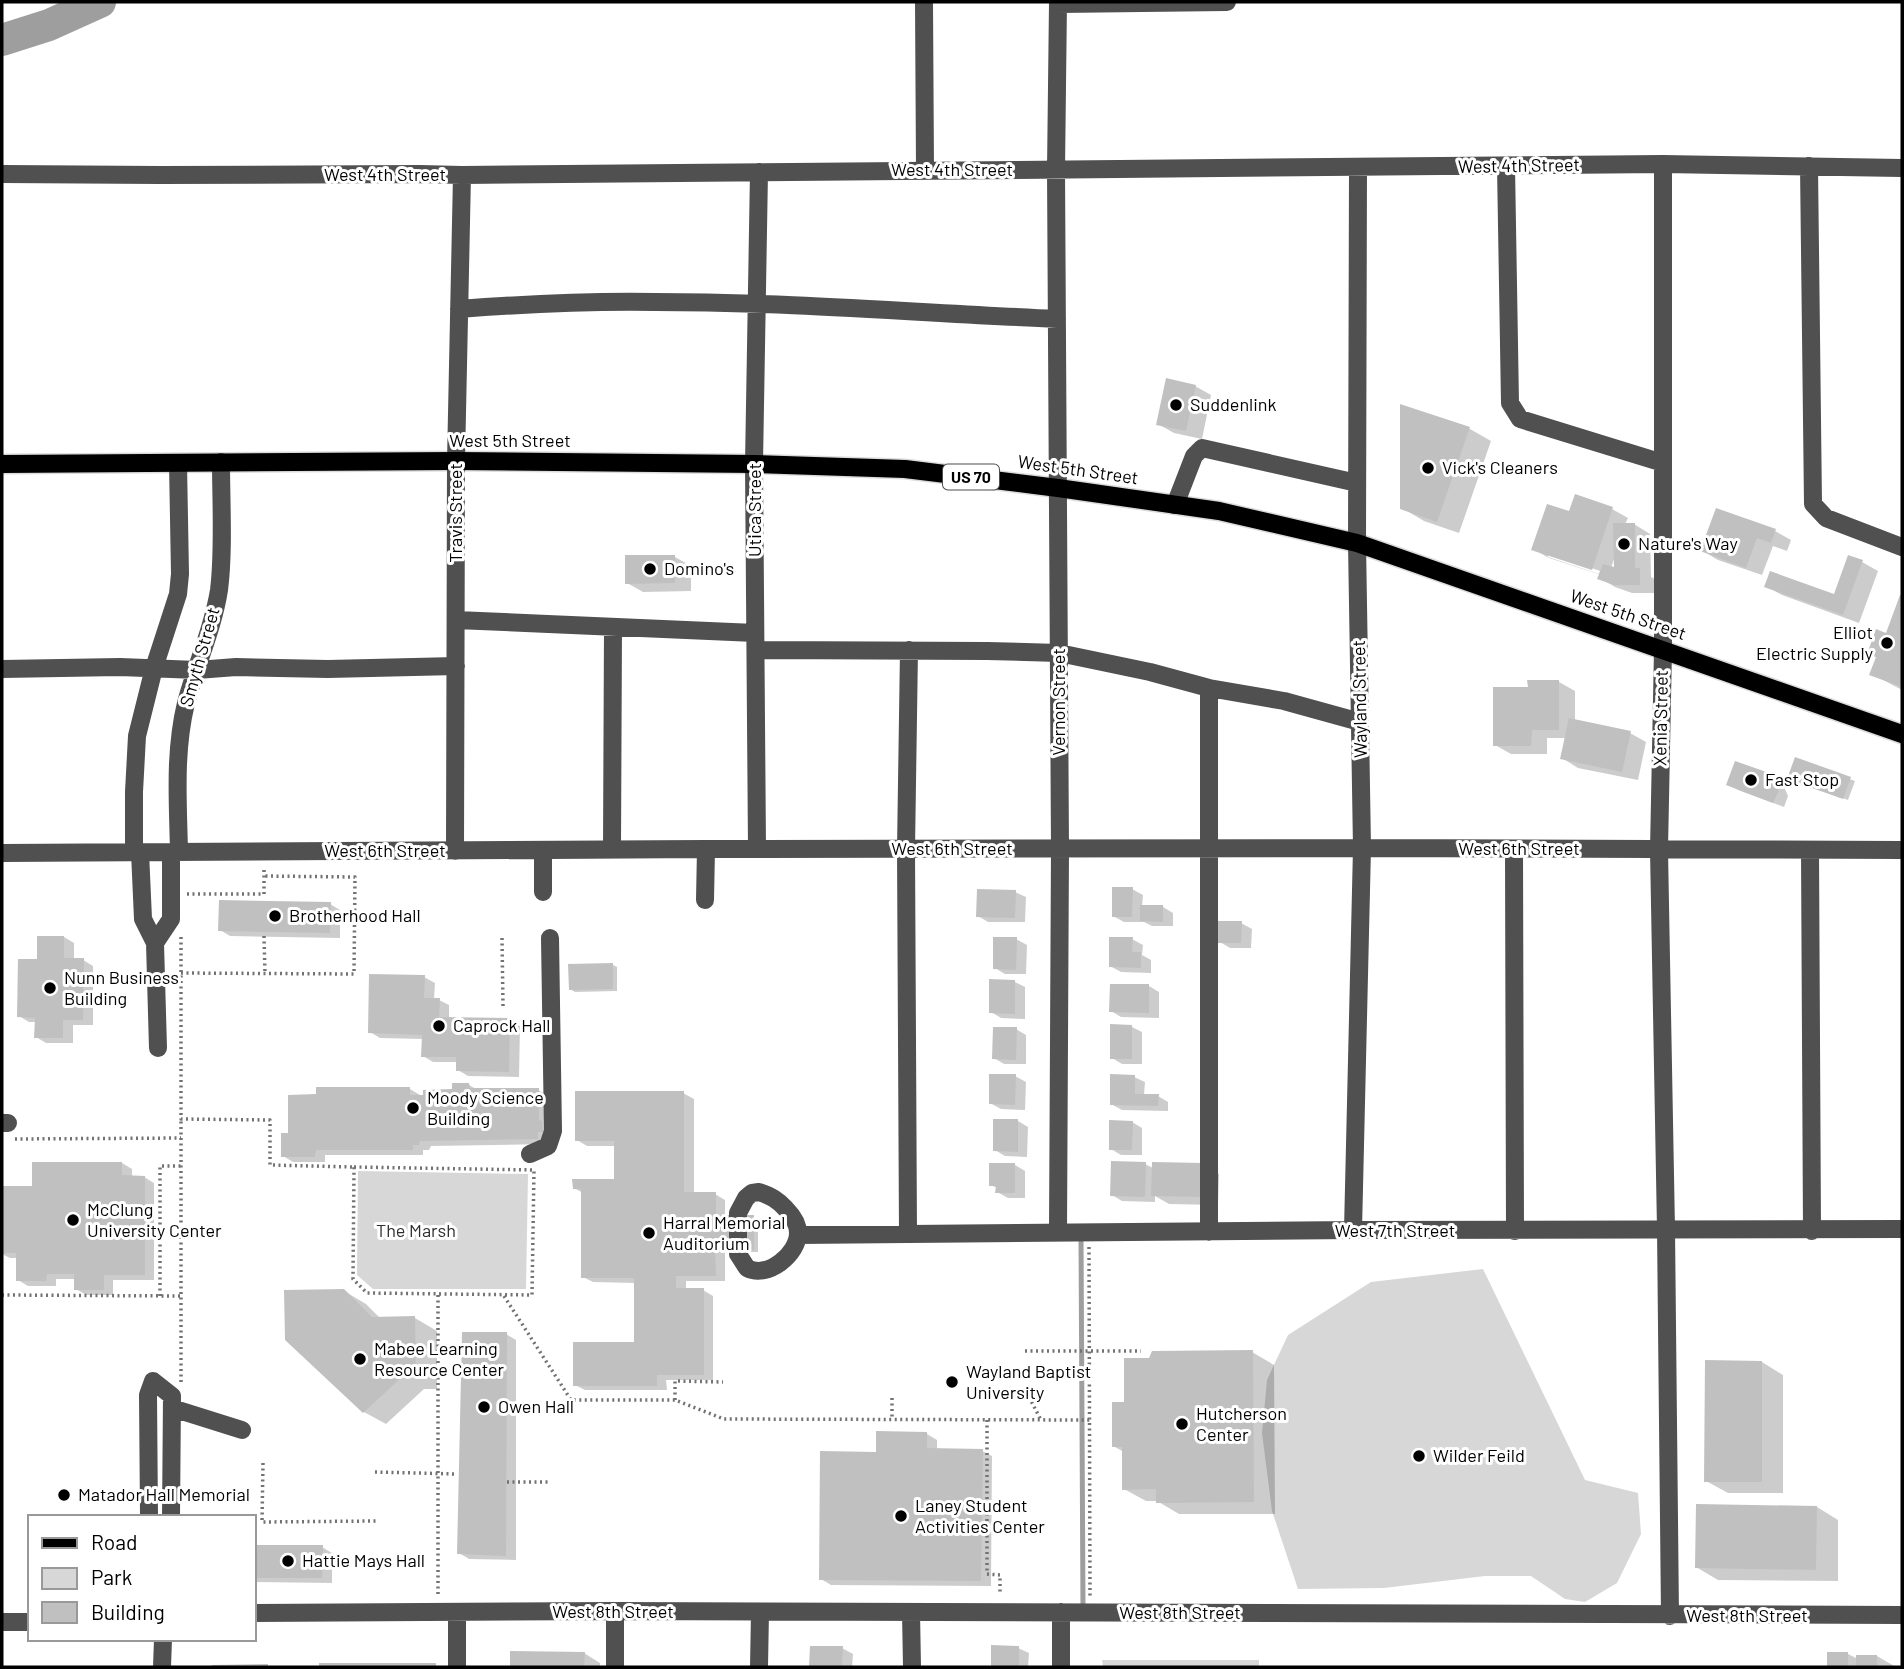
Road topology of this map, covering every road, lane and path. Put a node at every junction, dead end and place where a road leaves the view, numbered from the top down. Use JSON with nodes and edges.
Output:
{"nodes":[{"id":1,"x":924,"y":2,"type":"edge"},
{"id":2,"x":1219,"y":2,"type":"edge"},
{"id":3,"x":1227,"y":2,"type":"edge"},
{"id":4,"x":1058,"y":3,"type":"edge"},
{"id":5,"x":1663,"y":164,"type":"junction"},
{"id":6,"x":1506,"y":166,"type":"junction"},
{"id":7,"x":1809,"y":166,"type":"junction"},
{"id":8,"x":1358,"y":167,"type":"junction"},
{"id":9,"x":1902,"y":168,"type":"edge"},
{"id":10,"x":925,"y":170,"type":"junction"},
{"id":11,"x":1056,"y":170,"type":"junction"},
{"id":12,"x":759,"y":172,"type":"junction"},
{"id":13,"x":2,"y":174,"type":"edge"},
{"id":14,"x":461,"y":175,"type":"junction"},
{"id":15,"x":758,"y":304,"type":"junction"},
{"id":16,"x":459,"y":309,"type":"junction"},
{"id":17,"x":1057,"y":319,"type":"junction"},
{"id":18,"x":456,"y":461,"type":"junction"},
{"id":19,"x":222,"y":462,"type":"junction"},
{"id":20,"x":178,"y":463,"type":"junction"},
{"id":21,"x":1663,"y":463,"type":"junction"},
{"id":22,"x":2,"y":464,"type":"edge"},
{"id":23,"x":754,"y":464,"type":"junction"},
{"id":24,"x":1357,"y":483,"type":"junction"},
{"id":25,"x":1058,"y":488,"type":"junction"},
{"id":26,"x":1175,"y":505,"type":"junction"},
{"id":27,"x":1357,"y":543,"type":"junction"},
{"id":28,"x":1902,"y":547,"type":"edge"},
{"id":29,"x":456,"y":620,"type":"junction"},
{"id":30,"x":613,"y":626,"type":"junction"},
{"id":31,"x":755,"y":642,"type":"junction"},
{"id":32,"x":1662,"y":649,"type":"junction"},
{"id":33,"x":909,"y":650,"type":"junction"},
{"id":34,"x":1059,"y":653,"type":"junction"},
{"id":35,"x":456,"y":666,"type":"junction"},
{"id":36,"x":154,"y":668,"type":"junction"},
{"id":37,"x":2,"y":669,"type":"edge"},
{"id":38,"x":197,"y":670,"type":"junction"},
{"id":39,"x":1209,"y":688,"type":"junction"},
{"id":40,"x":1360,"y":722,"type":"junction"},
{"id":41,"x":1902,"y":734,"type":"edge"},
{"id":42,"x":1210,"y":848,"type":"junction"},
{"id":43,"x":1362,"y":848,"type":"junction"},
{"id":44,"x":612,"y":849,"type":"junction"},
{"id":45,"x":706,"y":849,"type":"junction"},
{"id":46,"x":757,"y":849,"type":"junction"},
{"id":47,"x":906,"y":849,"type":"junction"},
{"id":48,"x":1060,"y":849,"type":"junction"},
{"id":49,"x":1514,"y":849,"type":"junction"},
{"id":50,"x":1660,"y":850,"type":"junction"},
{"id":51,"x":1810,"y":850,"type":"junction"},
{"id":52,"x":1902,"y":850,"type":"edge"},
{"id":53,"x":455,"y":851,"type":"junction"},
{"id":54,"x":543,"y":851,"type":"junction"},
{"id":55,"x":137,"y":852,"type":"junction"},
{"id":56,"x":175,"y":852,"type":"junction"},
{"id":57,"x":264,"y":852,"type":"junction"},
{"id":58,"x":2,"y":853,"type":"edge"},
{"id":59,"x":264,"y":876,"type":"junction"},
{"id":60,"x":542,"y":892,"type":"dead end"},
{"id":61,"x":171,"y":894,"type":"junction"},
{"id":62,"x":705,"y":900,"type":"dead end"},
{"id":63,"x":181,"y":933,"type":"dead end"},
{"id":64,"x":264,"y":936,"type":"dead end"},
{"id":65,"x":502,"y":938,"type":"dead end"},
{"id":66,"x":550,"y":938,"type":"dead end"},
{"id":67,"x":155,"y":943,"type":"junction"},
{"id":68,"x":180,"y":973,"type":"junction"},
{"id":69,"x":265,"y":974,"type":"junction"},
{"id":70,"x":503,"y":1006,"type":"dead end"},
{"id":71,"x":158,"y":1048,"type":"dead end"},
{"id":72,"x":181,"y":1115,"type":"junction"},
{"id":73,"x":5,"y":1129,"type":"edge"},
{"id":74,"x":181,"y":1138,"type":"junction"},
{"id":75,"x":530,"y":1154,"type":"dead end"},
{"id":76,"x":181,"y":1166,"type":"junction"},
{"id":77,"x":354,"y":1167,"type":"junction"},
{"id":78,"x":1667,"y":1229,"type":"junction"},
{"id":79,"x":1902,"y":1229,"type":"edge"},
{"id":80,"x":1353,"y":1230,"type":"junction"},
{"id":81,"x":1515,"y":1231,"type":"junction"},
{"id":82,"x":1812,"y":1231,"type":"junction"},
{"id":83,"x":1209,"y":1232,"type":"junction"},
{"id":84,"x":1058,"y":1233,"type":"junction"},
{"id":85,"x":1089,"y":1233,"type":"junction"},
{"id":86,"x":908,"y":1234,"type":"junction"},
{"id":87,"x":798,"y":1235,"type":"junction"},
{"id":88,"x":438,"y":1294,"type":"junction"},
{"id":89,"x":2,"y":1295,"type":"edge"},
{"id":90,"x":160,"y":1296,"type":"junction"},
{"id":91,"x":181,"y":1296,"type":"junction"},
{"id":92,"x":504,"y":1296,"type":"junction"},
{"id":93,"x":1024,"y":1351,"type":"dead end"},
{"id":94,"x":1089,"y":1351,"type":"junction"},
{"id":95,"x":1141,"y":1351,"type":"dead end"},
{"id":96,"x":723,"y":1382,"type":"dead end"},
{"id":97,"x":1029,"y":1397,"type":"dead end"},
{"id":98,"x":892,"y":1398,"type":"dead end"},
{"id":99,"x":676,"y":1400,"type":"junction"},
{"id":100,"x":176,"y":1410,"type":"junction"},
{"id":101,"x":892,"y":1420,"type":"junction"},
{"id":102,"x":987,"y":1420,"type":"junction"},
{"id":103,"x":1041,"y":1420,"type":"junction"},
{"id":104,"x":1089,"y":1420,"type":"junction"},
{"id":105,"x":242,"y":1430,"type":"dead end"},
{"id":106,"x":263,"y":1463,"type":"dead end"},
{"id":107,"x":375,"y":1472,"type":"dead end"},
{"id":108,"x":438,"y":1474,"type":"junction"},
{"id":109,"x":457,"y":1474,"type":"dead end"},
{"id":110,"x":508,"y":1482,"type":"dead end"},
{"id":111,"x":549,"y":1482,"type":"dead end"},
{"id":112,"x":149,"y":1515,"type":"edge"},
{"id":113,"x":172,"y":1515,"type":"edge"},
{"id":114,"x":376,"y":1521,"type":"dead end"},
{"id":115,"x":438,"y":1597,"type":"dead end"},
{"id":116,"x":615,"y":1611,"type":"junction"},
{"id":117,"x":760,"y":1612,"type":"junction"},
{"id":118,"x":911,"y":1612,"type":"junction"},
{"id":119,"x":1000,"y":1612,"type":"junction"},
{"id":120,"x":1060,"y":1612,"type":"junction"},
{"id":121,"x":1090,"y":1612,"type":"junction"},
{"id":122,"x":256,"y":1613,"type":"edge"},
{"id":123,"x":457,"y":1613,"type":"junction"},
{"id":124,"x":1902,"y":1615,"type":"edge"},
{"id":125,"x":1670,"y":1616,"type":"junction"},
{"id":126,"x":2,"y":1622,"type":"edge"},
{"id":127,"x":28,"y":1622,"type":"edge"},
{"id":128,"x":163,"y":1641,"type":"edge"},
{"id":129,"x":162,"y":1667,"type":"edge"},
{"id":130,"x":457,"y":1667,"type":"edge"},
{"id":131,"x":615,"y":1667,"type":"edge"},
{"id":132,"x":759,"y":1667,"type":"edge"},
{"id":133,"x":912,"y":1667,"type":"edge"},
{"id":134,"x":1061,"y":1667,"type":"edge"}],
"edges":[{"from":1,"to":10,"type":"street"},
{"from":2,"to":3,"type":"street"},
{"from":2,"to":4,"type":"street"},
{"from":4,"to":11,"type":"street","name":"Vernon Street"},
{"from":5,"to":6,"type":"street","name":"West 4th Street"},
{"from":5,"to":7,"type":"street","name":"West 4th Street"},
{"from":5,"to":21,"type":"street","name":"Xenia Street"},
{"from":6,"to":8,"type":"street","name":"West 4th Street"},
{"from":6,"to":21,"type":"street"},
{"from":7,"to":9,"type":"street","name":"West 4th Street"},
{"from":7,"to":28,"type":"street"},
{"from":8,"to":11,"type":"street","name":"West 4th Street"},
{"from":8,"to":24,"type":"street","name":"Wayland Street"},
{"from":10,"to":11,"type":"street","name":"West 4th Street"},
{"from":10,"to":12,"type":"street","name":"West 4th Street"},
{"from":11,"to":17,"type":"street","name":"Vernon Street"},
{"from":12,"to":14,"type":"street","name":"West 4th Street"},
{"from":12,"to":15,"type":"street","name":"Utica Street"},
{"from":13,"to":14,"type":"street","name":"West 4th Street"},
{"from":14,"to":16,"type":"street","name":"Travis Street"},
{"from":15,"to":16,"type":"street"},
{"from":15,"to":17,"type":"street"},
{"from":15,"to":23,"type":"street","name":"Utica Street"},
{"from":16,"to":18,"type":"street","name":"Travis Street"},
{"from":17,"to":25,"type":"street","name":"Vernon Street"},
{"from":18,"to":19,"type":"main road","name":"West 5th Street","number":"US 70"},
{"from":18,"to":23,"type":"main road","name":"West 5th Street","number":"US 70"},
{"from":18,"to":29,"type":"street","name":"Travis Street"},
{"from":19,"to":20,"type":"main road","name":"West 5th Street","number":"US 70"},
{"from":19,"to":38,"type":"street","name":"Smyth Street"},
{"from":20,"to":22,"type":"main road","name":"West 5th Street","number":"US 70"},
{"from":20,"to":36,"type":"street"},
{"from":21,"to":32,"type":"street","name":"Xenia Street"},
{"from":23,"to":25,"type":"main road","name":"West 5th Street","number":"US 70"},
{"from":23,"to":31,"type":"street","name":"Utica Street"},
{"from":24,"to":26,"type":"street"},
{"from":24,"to":27,"type":"street","name":"Wayland Street"},
{"from":25,"to":26,"type":"main road","name":"West 5th Street","number":"US 70"},
{"from":25,"to":34,"type":"street","name":"Vernon Street"},
{"from":26,"to":27,"type":"main road","name":"West 5th Street","number":"US 70"},
{"from":27,"to":32,"type":"main road","name":"West 5th Street","number":"US 70"},
{"from":27,"to":40,"type":"street","name":"Wayland Street"},
{"from":29,"to":30,"type":"street"},
{"from":29,"to":35,"type":"street","name":"Travis Street"},
{"from":30,"to":31,"type":"street"},
{"from":30,"to":44,"type":"street"},
{"from":31,"to":33,"type":"street"},
{"from":31,"to":46,"type":"street","name":"Utica Street"},
{"from":32,"to":41,"type":"main road","name":"West 5th Street","number":"US 70"},
{"from":32,"to":50,"type":"street","name":"Xenia Street"},
{"from":33,"to":34,"type":"street"},
{"from":33,"to":47,"type":"street"},
{"from":34,"to":39,"type":"street"},
{"from":34,"to":48,"type":"street","name":"Vernon Street"},
{"from":35,"to":38,"type":"street"},
{"from":35,"to":53,"type":"street","name":"Travis Street"},
{"from":36,"to":37,"type":"street"},
{"from":36,"to":38,"type":"street"},
{"from":36,"to":55,"type":"street"},
{"from":38,"to":56,"type":"street","name":"Smyth Street"},
{"from":39,"to":40,"type":"street"},
{"from":39,"to":42,"type":"street"},
{"from":40,"to":43,"type":"street","name":"Wayland Street"},
{"from":42,"to":43,"type":"street","name":"West 6th Street"},
{"from":42,"to":48,"type":"street","name":"West 6th Street"},
{"from":42,"to":83,"type":"street"},
{"from":43,"to":49,"type":"street","name":"West 6th Street"},
{"from":43,"to":80,"type":"street","name":"Wayland Street"},
{"from":44,"to":45,"type":"street","name":"West 6th Street"},
{"from":44,"to":54,"type":"street","name":"West 6th Street"},
{"from":45,"to":46,"type":"street","name":"West 6th Street"},
{"from":45,"to":62,"type":"street"},
{"from":46,"to":47,"type":"street","name":"West 6th Street"},
{"from":47,"to":48,"type":"street","name":"West 6th Street"},
{"from":47,"to":86,"type":"street"},
{"from":48,"to":84,"type":"street","name":"Vernon Street"},
{"from":49,"to":50,"type":"street","name":"West 6th Street"},
{"from":49,"to":81,"type":"street"},
{"from":50,"to":51,"type":"street","name":"West 6th Street"},
{"from":50,"to":78,"type":"street","name":"Xenia Street"},
{"from":51,"to":52,"type":"street","name":"West 6th Street"},
{"from":51,"to":82,"type":"street"},
{"from":53,"to":54,"type":"street","name":"West 6th Street"},
{"from":53,"to":57,"type":"street","name":"West 6th Street"},
{"from":54,"to":60,"type":"street"},
{"from":55,"to":56,"type":"street","name":"West 6th Street"},
{"from":55,"to":58,"type":"street","name":"West 6th Street"},
{"from":55,"to":67,"type":"street"},
{"from":56,"to":57,"type":"street","name":"West 6th Street"},
{"from":56,"to":61,"type":"street","name":"Smyth Street"},
{"from":57,"to":59,"type":"path"},
{"from":59,"to":61,"type":"path"},
{"from":59,"to":69,"type":"path"},
{"from":61,"to":67,"type":"street","name":"Smyth Street"},
{"from":63,"to":68,"type":"path"},
{"from":64,"to":69,"type":"path"},
{"from":65,"to":70,"type":"path"},
{"from":66,"to":75,"type":"street"},
{"from":67,"to":71,"type":"street"},
{"from":68,"to":69,"type":"path"},
{"from":68,"to":72,"type":"path"},
{"from":72,"to":74,"type":"path"},
{"from":72,"to":77,"type":"path"},
{"from":73,"to":74,"type":"path"},
{"from":74,"to":76,"type":"path"},
{"from":76,"to":90,"type":"path"},
{"from":76,"to":91,"type":"path"},
{"from":77,"to":88,"type":"path"},
{"from":77,"to":92,"type":"path"},
{"from":78,"to":81,"type":"street","name":"West 7th Street"},
{"from":78,"to":82,"type":"street","name":"West 7th Street"},
{"from":78,"to":125,"type":"street","name":"Xenia Street"},
{"from":79,"to":82,"type":"street","name":"West 7th Street"},
{"from":80,"to":81,"type":"street","name":"West 7th Street"},
{"from":80,"to":83,"type":"street","name":"West 7th Street"},
{"from":83,"to":85,"type":"street","name":"West 7th Street"},
{"from":84,"to":85,"type":"street","name":"West 7th Street"},
{"from":84,"to":86,"type":"street","name":"West 7th Street"},
{"from":85,"to":94,"type":"path"},
{"from":86,"to":87,"type":"street","name":"West 7th Street"},
{"from":87,"to":87,"type":"street"},
{"from":88,"to":92,"type":"path"},
{"from":88,"to":108,"type":"path"},
{"from":89,"to":90,"type":"path"},
{"from":90,"to":91,"type":"path"},
{"from":91,"to":100,"type":"path"},
{"from":92,"to":99,"type":"path"},
{"from":93,"to":94,"type":"path"},
{"from":94,"to":95,"type":"path"},
{"from":94,"to":104,"type":"path"},
{"from":96,"to":99,"type":"path"},
{"from":97,"to":103,"type":"path"},
{"from":98,"to":101,"type":"path"},
{"from":99,"to":101,"type":"path"},
{"from":100,"to":105,"type":"street"},
{"from":100,"to":112,"type":"street"},
{"from":100,"to":113,"type":"street"},
{"from":101,"to":102,"type":"path"},
{"from":102,"to":103,"type":"path"},
{"from":102,"to":119,"type":"path"},
{"from":103,"to":104,"type":"path"},
{"from":104,"to":121,"type":"path"},
{"from":106,"to":114,"type":"path"},
{"from":107,"to":108,"type":"path"},
{"from":108,"to":109,"type":"path"},
{"from":108,"to":115,"type":"path"},
{"from":110,"to":111,"type":"path"},
{"from":116,"to":117,"type":"street","name":"West 8th Street"},
{"from":116,"to":123,"type":"street","name":"West 8th Street"},
{"from":116,"to":131,"type":"street"},
{"from":117,"to":118,"type":"street","name":"West 8th Street"},
{"from":117,"to":132,"type":"street"},
{"from":118,"to":119,"type":"street","name":"West 8th Street"},
{"from":118,"to":133,"type":"street"},
{"from":119,"to":120,"type":"street","name":"West 8th Street"},
{"from":120,"to":121,"type":"street","name":"West 8th Street"},
{"from":120,"to":134,"type":"street"},
{"from":121,"to":125,"type":"street","name":"West 8th Street"},
{"from":122,"to":123,"type":"street","name":"West 8th Street"},
{"from":123,"to":130,"type":"street"},
{"from":124,"to":125,"type":"street","name":"West 8th Street"},
{"from":126,"to":127,"type":"street"},
{"from":128,"to":129,"type":"street"}]}
